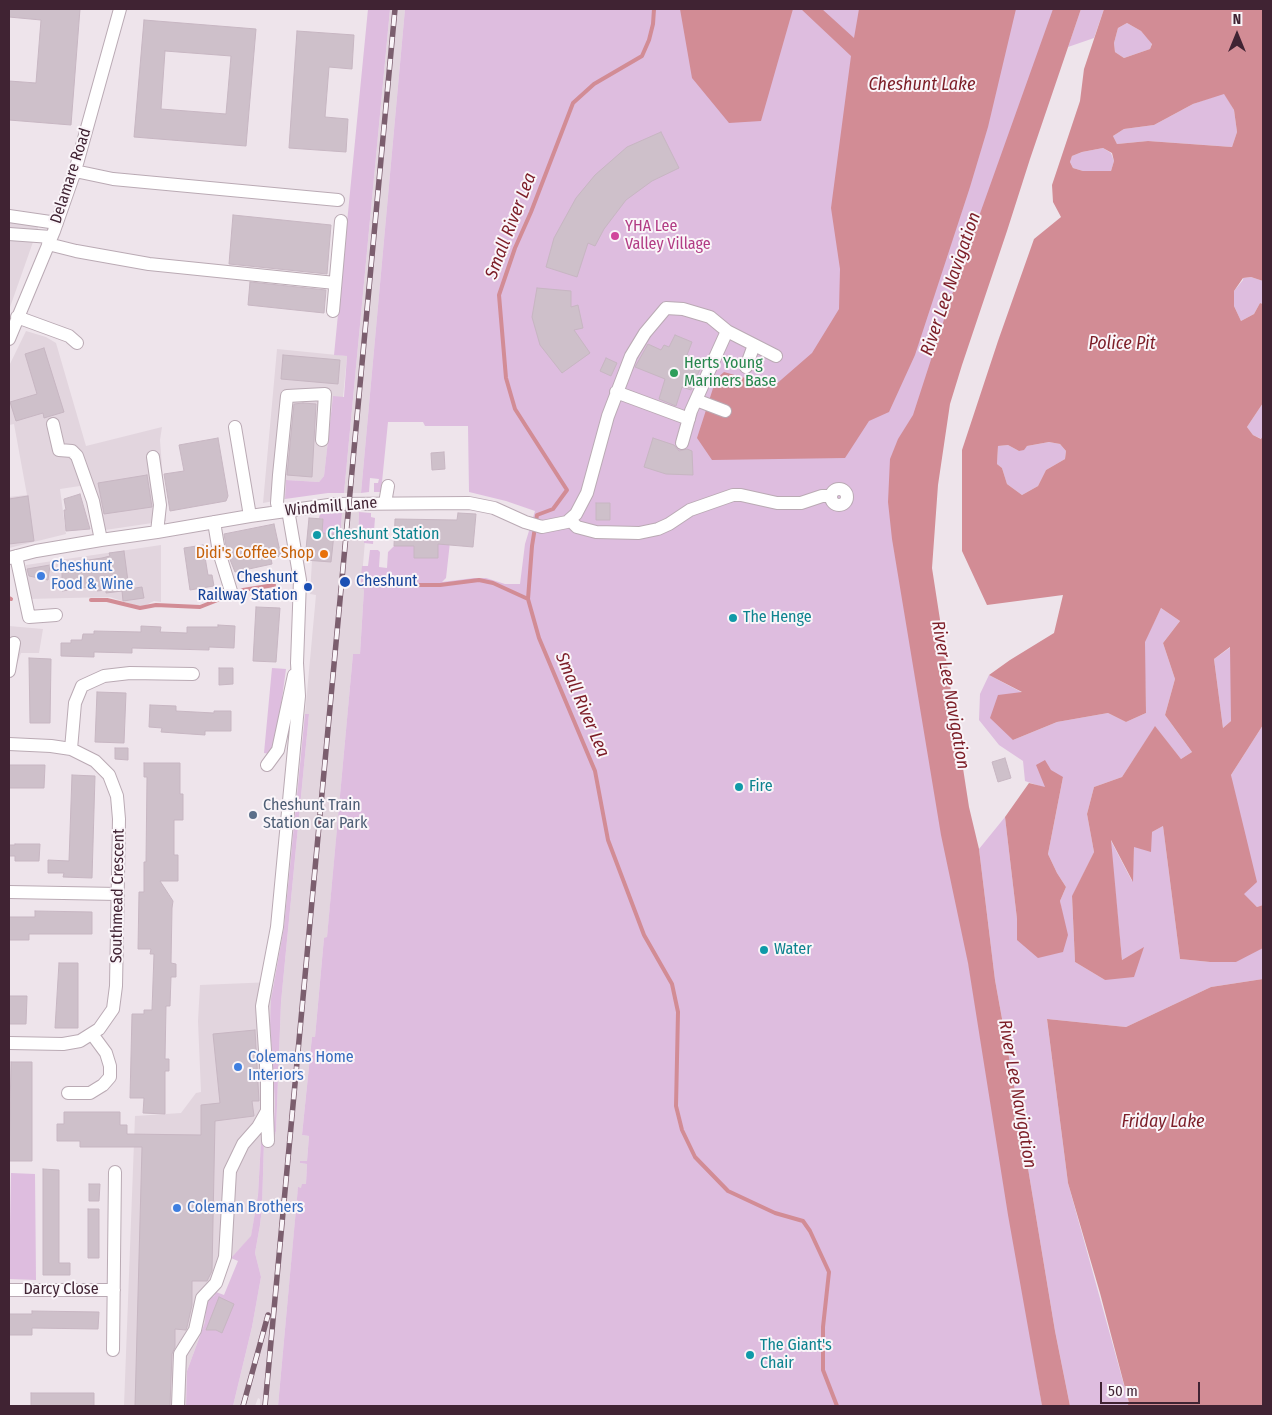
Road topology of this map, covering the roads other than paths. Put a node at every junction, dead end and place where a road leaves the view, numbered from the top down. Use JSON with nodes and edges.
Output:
{"nodes":[{"id":1,"x":120,"y":9,"type":"edge"},
{"id":2,"x":75,"y":172,"type":"junction"},
{"id":3,"x":338,"y":200,"type":"dead end"},
{"id":4,"x":9,"y":216,"type":"edge"},
{"id":5,"x":341,"y":221,"type":"dead end"},
{"id":6,"x":57,"y":223,"type":"junction"},
{"id":7,"x":9,"y":234,"type":"edge"},
{"id":8,"x":49,"y":241,"type":"junction"},
{"id":9,"x":335,"y":283,"type":"junction"},
{"id":10,"x":333,"y":311,"type":"dead end"},
{"id":11,"x":17,"y":318,"type":"junction"},
{"id":12,"x":727,"y":331,"type":"junction"},
{"id":13,"x":9,"y":338,"type":"edge"},
{"id":14,"x":77,"y":343,"type":"dead end"},
{"id":15,"x":754,"y":345,"type":"junction"},
{"id":16,"x":776,"y":356,"type":"dead end"},
{"id":17,"x":746,"y":367,"type":"dead end"},
{"id":18,"x":616,"y":392,"type":"junction"},
{"id":19,"x":696,"y":400,"type":"junction"},
{"id":20,"x":725,"y":411,"type":"dead end"},
{"id":21,"x":689,"y":419,"type":"junction"},
{"id":22,"x":53,"y":424,"type":"dead end"},
{"id":23,"x":235,"y":427,"type":"dead end"},
{"id":24,"x":322,"y":440,"type":"dead end"},
{"id":25,"x":682,"y":443,"type":"dead end"},
{"id":26,"x":153,"y":457,"type":"dead end"},
{"id":27,"x":388,"y":486,"type":"dead end"},
{"id":28,"x":831,"y":496,"type":"dead end"},
{"id":29,"x":813,"y":499,"type":"junction"},
{"id":30,"x":385,"y":503,"type":"junction"},
{"id":31,"x":856,"y":507,"type":"dead end"},
{"id":32,"x":283,"y":511,"type":"junction"},
{"id":33,"x":250,"y":516,"type":"junction"},
{"id":34,"x":570,"y":520,"type":"junction"},
{"id":35,"x":214,"y":522,"type":"junction"},
{"id":36,"x":157,"y":532,"type":"junction"},
{"id":37,"x":100,"y":540,"type":"junction"},
{"id":38,"x":12,"y":557,"type":"edge"},
{"id":39,"x":231,"y":591,"type":"dead end"},
{"id":40,"x":56,"y":615,"type":"dead end"},
{"id":41,"x":14,"y":643,"type":"dead end"},
{"id":42,"x":297,"y":663,"type":"junction"},
{"id":43,"x":9,"y":671,"type":"edge"},
{"id":44,"x":193,"y":674,"type":"dead end"},
{"id":45,"x":9,"y":744,"type":"edge"},
{"id":46,"x":71,"y":749,"type":"junction"},
{"id":47,"x":267,"y":765,"type":"dead end"},
{"id":48,"x":9,"y":892,"type":"edge"},
{"id":49,"x":118,"y":894,"type":"junction"},
{"id":50,"x":92,"y":1034,"type":"junction"},
{"id":51,"x":9,"y":1043,"type":"edge"},
{"id":52,"x":68,"y":1093,"type":"dead end"},
{"id":53,"x":266,"y":1111,"type":"junction"},
{"id":54,"x":268,"y":1141,"type":"dead end"},
{"id":55,"x":115,"y":1172,"type":"dead end"},
{"id":56,"x":9,"y":1290,"type":"edge"},
{"id":57,"x":114,"y":1290,"type":"junction"},
{"id":58,"x":113,"y":1350,"type":"dead end"},
{"id":59,"x":178,"y":1406,"type":"edge"}],
"edges":[{"from":1,"to":2,"type":"street","name":"Delamare Road"},
{"from":2,"to":3,"type":"street"},
{"from":2,"to":6,"type":"street","name":"Delamare Road"},
{"from":4,"to":6,"type":"street"},
{"from":5,"to":9,"type":"street"},
{"from":6,"to":8,"type":"street","name":"Delamare Road"},
{"from":7,"to":8,"type":"street"},
{"from":8,"to":9,"type":"street"},
{"from":8,"to":11,"type":"street","name":"Delamare Road"},
{"from":9,"to":10,"type":"street"},
{"from":11,"to":13,"type":"street","name":"Delamare Road"},
{"from":11,"to":14,"type":"street"},
{"from":12,"to":15,"type":"street"},
{"from":12,"to":18,"type":"street"},
{"from":12,"to":19,"type":"street"},
{"from":15,"to":16,"type":"street"},
{"from":15,"to":17,"type":"street"},
{"from":18,"to":21,"type":"street"},
{"from":18,"to":34,"type":"street"},
{"from":19,"to":20,"type":"street"},
{"from":19,"to":21,"type":"street"},
{"from":21,"to":25,"type":"street"},
{"from":22,"to":37,"type":"street"},
{"from":23,"to":33,"type":"street"},
{"from":24,"to":32,"type":"street"},
{"from":26,"to":36,"type":"street"},
{"from":27,"to":30,"type":"street"},
{"from":28,"to":29,"type":"street"},
{"from":29,"to":31,"type":"street"},
{"from":29,"to":34,"type":"street"},
{"from":30,"to":32,"type":"street","name":"Windmill Lane"},
{"from":30,"to":34,"type":"street","name":"Windmill Lane"},
{"from":32,"to":33,"type":"street","name":"Windmill Lane"},
{"from":32,"to":42,"type":"street"},
{"from":33,"to":35,"type":"street","name":"Windmill Lane"},
{"from":35,"to":36,"type":"street","name":"Windmill Lane"},
{"from":35,"to":39,"type":"street"},
{"from":36,"to":37,"type":"street","name":"Windmill Lane"},
{"from":37,"to":38,"type":"street","name":"Windmill Lane"},
{"from":38,"to":40,"type":"street"},
{"from":41,"to":43,"type":"street"},
{"from":42,"to":47,"type":"street"},
{"from":42,"to":53,"type":"street"},
{"from":44,"to":46,"type":"street"},
{"from":45,"to":46,"type":"street","name":"Southmead Crescent"},
{"from":46,"to":49,"type":"street","name":"Southmead Crescent"},
{"from":48,"to":49,"type":"street"},
{"from":49,"to":50,"type":"street","name":"Southmead Crescent"},
{"from":50,"to":51,"type":"street","name":"Southmead Crescent"},
{"from":50,"to":52,"type":"street"},
{"from":53,"to":54,"type":"street"},
{"from":53,"to":59,"type":"street"},
{"from":55,"to":57,"type":"street"},
{"from":56,"to":57,"type":"street","name":"Darcy Close"},
{"from":57,"to":58,"type":"street"}]}
